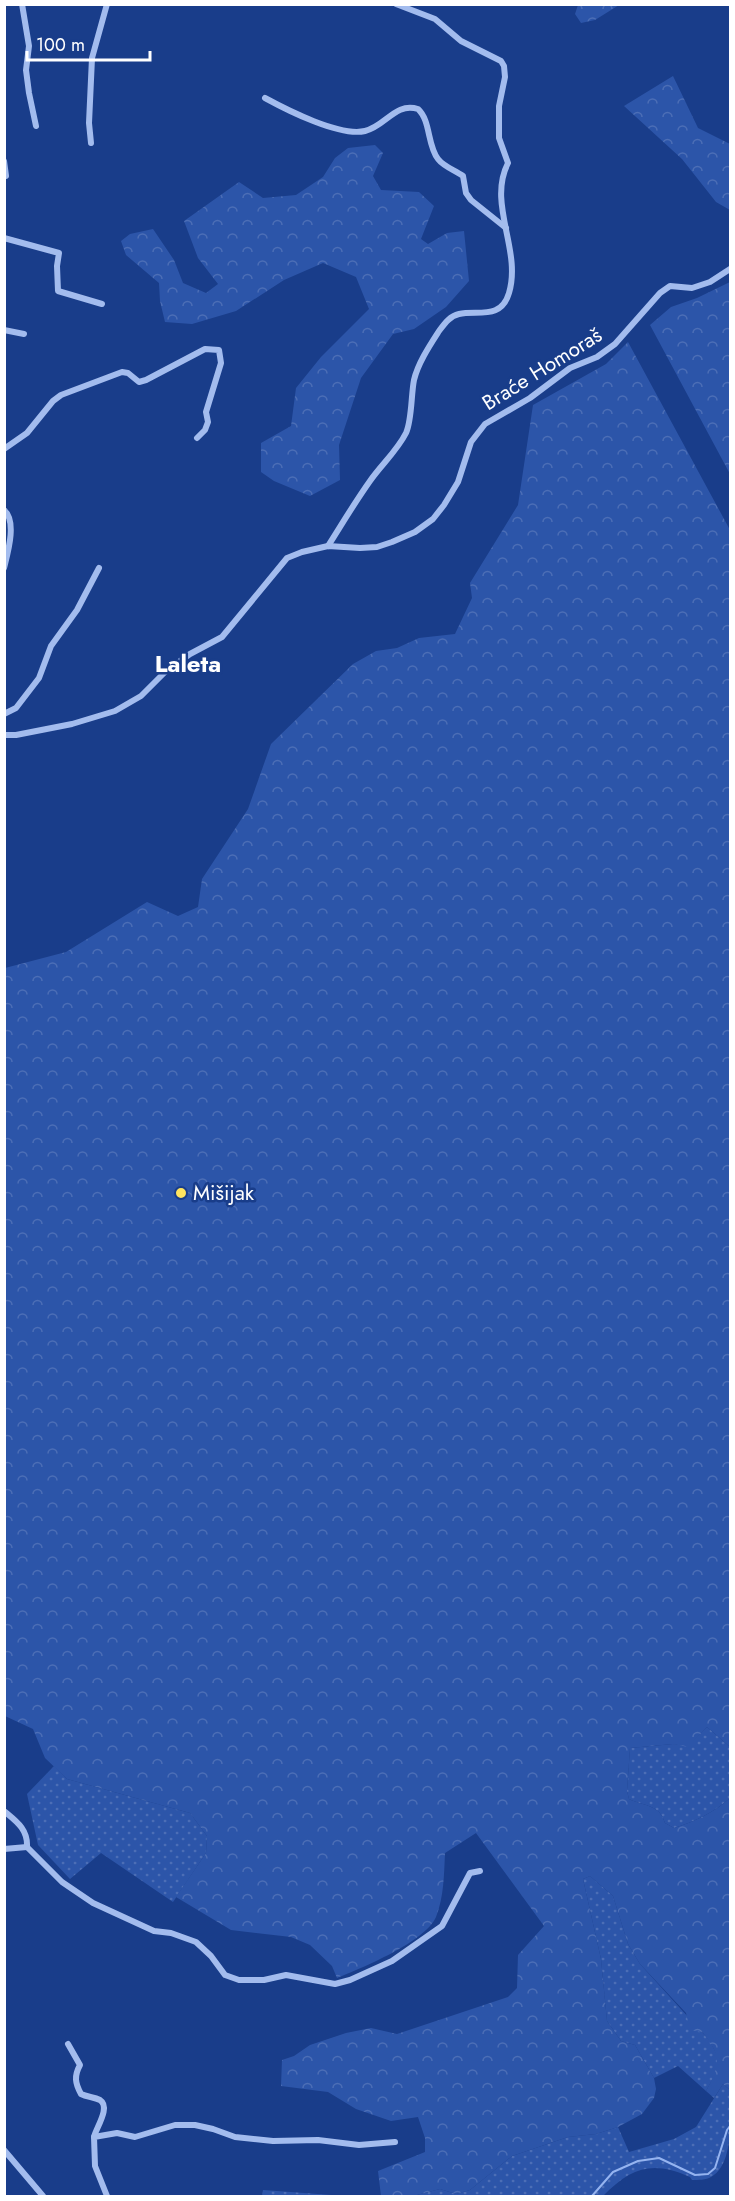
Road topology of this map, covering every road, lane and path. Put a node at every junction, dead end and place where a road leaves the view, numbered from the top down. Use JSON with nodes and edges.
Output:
{"nodes":[{"id":1,"x":21,"y":4,"type":"edge"},
{"id":2,"x":107,"y":4,"type":"edge"},
{"id":3,"x":396,"y":4,"type":"edge"},
{"id":4,"x":265,"y":98,"type":"dead end"},
{"id":5,"x":36,"y":126,"type":"dead end"},
{"id":6,"x":90,"y":143,"type":"dead end"},
{"id":7,"x":4,"y":161,"type":"edge"},
{"id":8,"x":6,"y":176,"type":"dead end"},
{"id":9,"x":507,"y":228,"type":"junction"},
{"id":10,"x":4,"y":238,"type":"edge"},
{"id":11,"x":730,"y":269,"type":"edge"},
{"id":12,"x":102,"y":304,"type":"dead end"},
{"id":13,"x":4,"y":330,"type":"edge"},
{"id":14,"x":24,"y":334,"type":"dead end"},
{"id":15,"x":197,"y":438,"type":"dead end"},
{"id":16,"x":4,"y":449,"type":"edge"},
{"id":17,"x":4,"y":510,"type":"edge"},
{"id":18,"x":328,"y":546,"type":"junction"},
{"id":19,"x":4,"y":568,"type":"edge"},
{"id":20,"x":99,"y":568,"type":"dead end"},
{"id":21,"x":4,"y":714,"type":"edge"},
{"id":22,"x":4,"y":735,"type":"edge"},
{"id":23,"x":4,"y":1811,"type":"edge"},
{"id":24,"x":27,"y":1847,"type":"junction"},
{"id":25,"x":4,"y":1849,"type":"edge"},
{"id":26,"x":480,"y":1871,"type":"dead end"},
{"id":27,"x":69,"y":2044,"type":"dead end"},
{"id":28,"x":94,"y":2137,"type":"junction"},
{"id":29,"x":395,"y":2142,"type":"dead end"},
{"id":30,"x":4,"y":2150,"type":"edge"},
{"id":31,"x":43,"y":2196,"type":"edge"},
{"id":32,"x":107,"y":2196,"type":"edge"}],
"edges":[{"from":1,"to":5,"type":"street"},
{"from":2,"to":6,"type":"street"},
{"from":3,"to":9,"type":"street"},
{"from":4,"to":9,"type":"street"},
{"from":7,"to":8,"type":"street"},
{"from":9,"to":18,"type":"street"},
{"from":10,"to":12,"type":"street"},
{"from":11,"to":18,"type":"street","name":"Braće Homoraš"},
{"from":13,"to":14,"type":"street"},
{"from":15,"to":16,"type":"street"},
{"from":17,"to":19,"type":"street"},
{"from":18,"to":22,"type":"street","name":"Braće Homoraš"},
{"from":20,"to":21,"type":"street"},
{"from":23,"to":24,"type":"street"},
{"from":24,"to":25,"type":"street"},
{"from":24,"to":26,"type":"street"},
{"from":27,"to":28,"type":"street"},
{"from":28,"to":29,"type":"street"},
{"from":28,"to":32,"type":"street"},
{"from":30,"to":31,"type":"street"}]}
